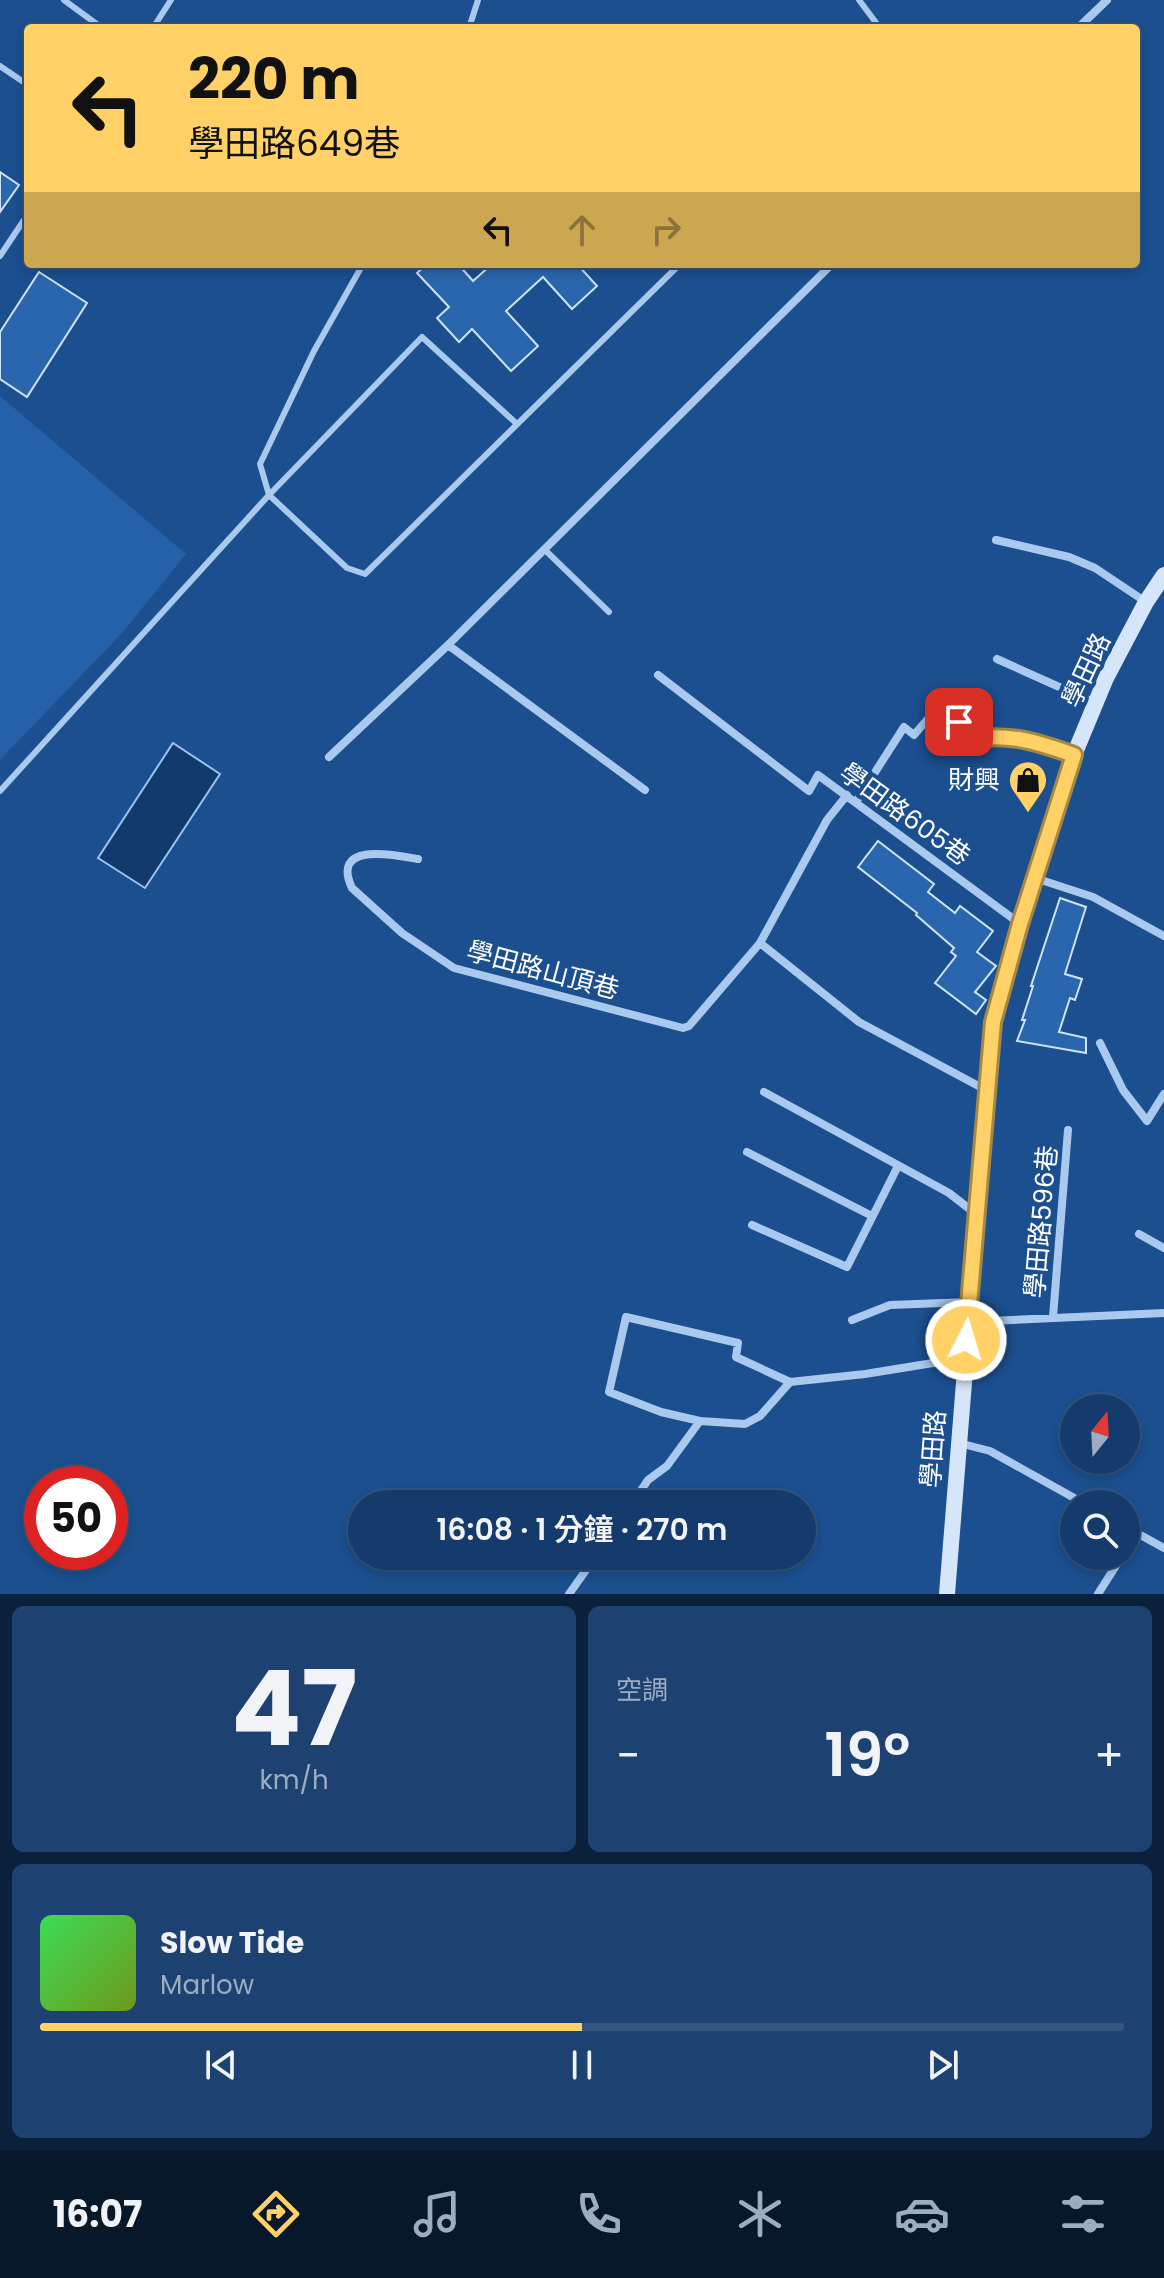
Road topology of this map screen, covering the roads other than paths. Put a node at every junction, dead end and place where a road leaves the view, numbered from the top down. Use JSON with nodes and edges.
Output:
{"nodes":[{"id":1,"x":64,"y":0,"type":"edge"},
{"id":2,"x":171,"y":0,"type":"edge"},
{"id":3,"x":478,"y":0,"type":"edge"},
{"id":4,"x":859,"y":0,"type":"edge"},
{"id":5,"x":1107,"y":0,"type":"edge"},
{"id":6,"x":97,"y":24,"type":"edge"},
{"id":7,"x":156,"y":24,"type":"edge"},
{"id":8,"x":470,"y":24,"type":"edge"},
{"id":9,"x":877,"y":24,"type":"edge"},
{"id":10,"x":1082,"y":24,"type":"edge"},
{"id":11,"x":0,"y":66,"type":"edge"},
{"id":12,"x":24,"y":82,"type":"edge"},
{"id":13,"x":24,"y":220,"type":"edge"},
{"id":14,"x":1,"y":253,"type":"edge"},
{"id":15,"x":361,"y":268,"type":"edge"},
{"id":16,"x":676,"y":268,"type":"edge"},
{"id":17,"x":828,"y":268,"type":"edge"},
{"id":18,"x":517,"y":424,"type":"junction"},
{"id":19,"x":269,"y":495,"type":"junction"},
{"id":20,"x":996,"y":540,"type":"dead end"},
{"id":21,"x":544,"y":549,"type":"junction"},
{"id":22,"x":1164,"y":575,"type":"edge"},
{"id":23,"x":1146,"y":602,"type":"junction"},
{"id":24,"x":609,"y":612,"type":"dead end"},
{"id":25,"x":448,"y":645,"type":"junction"},
{"id":26,"x":997,"y":659,"type":"dead end"},
{"id":27,"x":658,"y":675,"type":"dead end"},
{"id":28,"x":1095,"y":703,"type":"junction"},
{"id":29,"x":1074,"y":755,"type":"junction"},
{"id":30,"x":329,"y":757,"type":"dead end"},
{"id":31,"x":645,"y":790,"type":"dead end"},
{"id":32,"x":0,"y":791,"type":"edge"},
{"id":33,"x":847,"y":795,"type":"junction"},
{"id":34,"x":856,"y":802,"type":"junction"},
{"id":35,"x":418,"y":859,"type":"dead end"},
{"id":36,"x":1035,"y":878,"type":"junction"},
{"id":37,"x":1020,"y":924,"type":"junction"},
{"id":38,"x":1164,"y":936,"type":"edge"},
{"id":39,"x":760,"y":943,"type":"junction"},
{"id":40,"x":1100,"y":1043,"type":"dead end"},
{"id":41,"x":986,"y":1090,"type":"junction"},
{"id":42,"x":764,"y":1092,"type":"dead end"},
{"id":43,"x":1162,"y":1098,"type":"edge"},
{"id":44,"x":1068,"y":1130,"type":"dead end"},
{"id":45,"x":747,"y":1152,"type":"dead end"},
{"id":46,"x":898,"y":1166,"type":"junction"},
{"id":47,"x":976,"y":1214,"type":"junction"},
{"id":48,"x":872,"y":1216,"type":"junction"},
{"id":49,"x":752,"y":1225,"type":"dead end"},
{"id":50,"x":1139,"y":1234,"type":"dead end"},
{"id":51,"x":1164,"y":1248,"type":"edge"},
{"id":52,"x":969,"y":1302,"type":"junction"},
{"id":53,"x":1164,"y":1313,"type":"edge"},
{"id":54,"x":1053,"y":1317,"type":"junction"},
{"id":55,"x":852,"y":1320,"type":"dead end"},
{"id":56,"x":967,"y":1322,"type":"junction"},
{"id":57,"x":964,"y":1358,"type":"junction"},
{"id":58,"x":790,"y":1382,"type":"junction"},
{"id":59,"x":700,"y":1421,"type":"junction"},
{"id":60,"x":958,"y":1443,"type":"junction"},
{"id":61,"x":641,"y":1490,"type":"edge"},
{"id":62,"x":1060,"y":1490,"type":"edge"},
{"id":63,"x":1140,"y":1535,"type":"edge"},
{"id":64,"x":1164,"y":1548,"type":"edge"},
{"id":65,"x":586,"y":1570,"type":"edge"},
{"id":66,"x":1113,"y":1570,"type":"edge"},
{"id":67,"x":569,"y":1594,"type":"edge"},
{"id":68,"x":947,"y":1594,"type":"edge"},
{"id":69,"x":1098,"y":1594,"type":"edge"}],
"edges":[{"from":1,"to":6,"type":"lane"},
{"from":2,"to":7,"type":"lane"},
{"from":3,"to":8,"type":"lane"},
{"from":4,"to":9,"type":"lane"},
{"from":5,"to":10,"type":"street"},
{"from":11,"to":12,"type":"lane"},
{"from":13,"to":14,"type":"lane"},
{"from":15,"to":19,"type":"lane"},
{"from":16,"to":18,"type":"lane"},
{"from":17,"to":21,"type":"street"},
{"from":18,"to":19,"type":"lane"},
{"from":18,"to":19,"type":"lane"},
{"from":19,"to":32,"type":"lane"},
{"from":20,"to":23,"type":"street"},
{"from":21,"to":24,"type":"lane"},
{"from":21,"to":25,"type":"street"},
{"from":22,"to":23,"type":"main road","name":"學田路"},
{"from":23,"to":28,"type":"main road","name":"學田路"},
{"from":25,"to":30,"type":"street"},
{"from":25,"to":31,"type":"street"},
{"from":26,"to":28,"type":"street"},
{"from":27,"to":33,"type":"street","name":"學田路605巷"},
{"from":28,"to":29,"type":"main road","name":"學田路"},
{"from":29,"to":34,"type":"street"},
{"from":29,"to":36,"type":"main road","name":"學田路"},
{"from":33,"to":34,"type":"street","name":"學田路605巷"},
{"from":33,"to":39,"type":"street","name":"學田路山頂巷"},
{"from":34,"to":37,"type":"street","name":"學田路605巷"},
{"from":35,"to":39,"type":"street","name":"學田路山頂巷"},
{"from":36,"to":37,"type":"main road","name":"學田路"},
{"from":36,"to":38,"type":"street"},
{"from":37,"to":41,"type":"main road","name":"學田路"},
{"from":39,"to":41,"type":"street"},
{"from":40,"to":43,"type":"street"},
{"from":41,"to":47,"type":"main road","name":"學田路"},
{"from":42,"to":46,"type":"street"},
{"from":44,"to":54,"type":"street","name":"學田路596巷"},
{"from":45,"to":48,"type":"street"},
{"from":46,"to":47,"type":"street"},
{"from":46,"to":48,"type":"street"},
{"from":47,"to":52,"type":"main road","name":"學田路"},
{"from":48,"to":49,"type":"street"},
{"from":50,"to":51,"type":"street"},
{"from":52,"to":55,"type":"street"},
{"from":52,"to":56,"type":"main road","name":"學田路"},
{"from":53,"to":54,"type":"street"},
{"from":54,"to":56,"type":"street"},
{"from":56,"to":57,"type":"main road","name":"學田路"},
{"from":57,"to":58,"type":"street"},
{"from":57,"to":60,"type":"main road","name":"學田路"},
{"from":58,"to":59,"type":"street"},
{"from":58,"to":59,"type":"street"},
{"from":59,"to":61,"type":"street"},
{"from":60,"to":62,"type":"street"},
{"from":60,"to":68,"type":"main road","name":"學田路"},
{"from":63,"to":64,"type":"street"},
{"from":65,"to":67,"type":"street"},
{"from":66,"to":69,"type":"street"}]}
